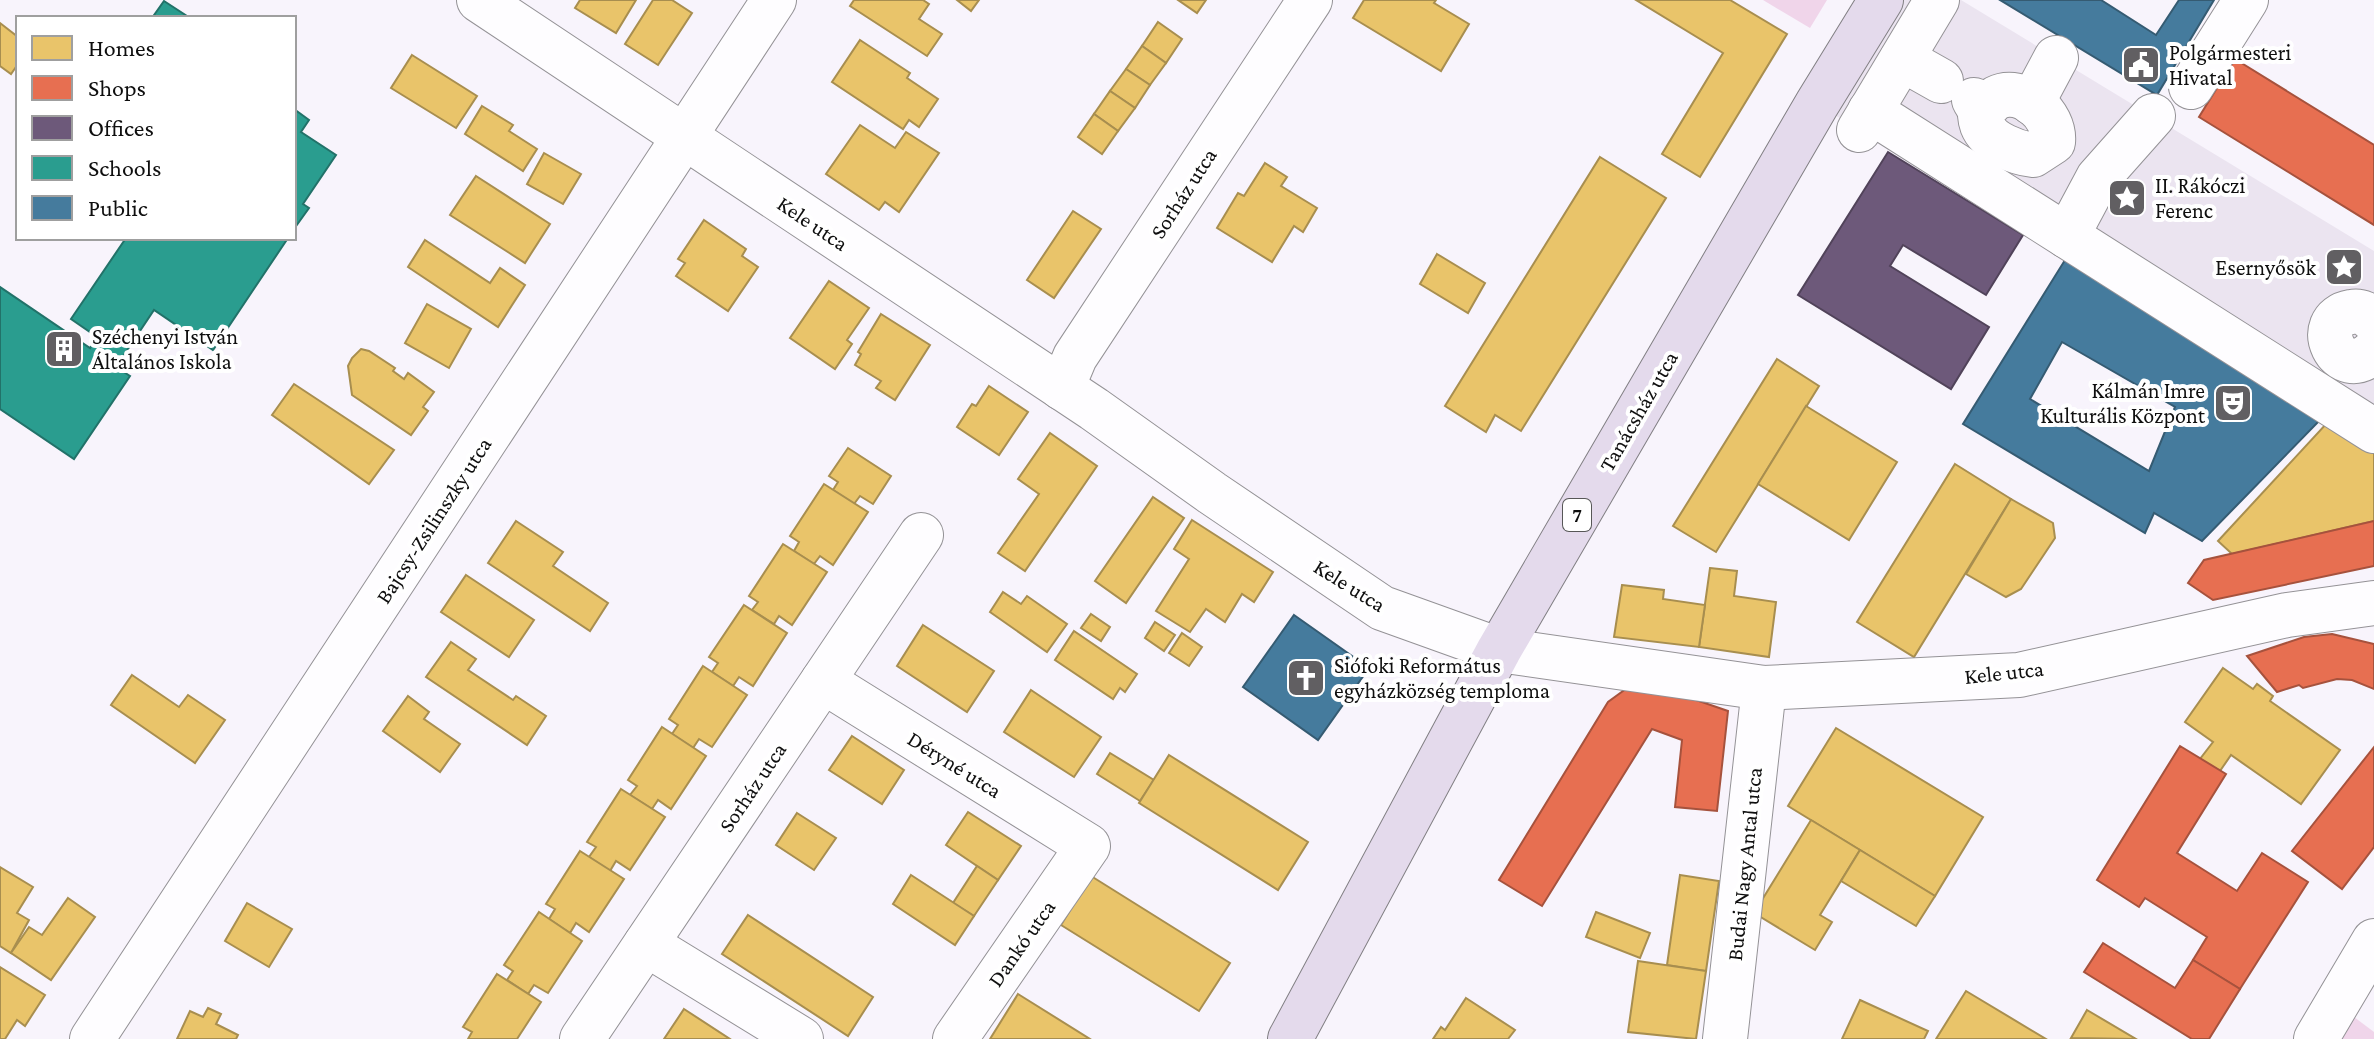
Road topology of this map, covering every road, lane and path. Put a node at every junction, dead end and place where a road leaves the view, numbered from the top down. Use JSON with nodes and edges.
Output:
{"nodes":[{"id":1,"x":479,"y":0,"type":"edge"},
{"id":2,"x":774,"y":0,"type":"edge"},
{"id":3,"x":1310,"y":0,"type":"edge"},
{"id":4,"x":1881,"y":0,"type":"edge"},
{"id":5,"x":1937,"y":0,"type":"edge"},
{"id":6,"x":2246,"y":0,"type":"edge"},
{"id":7,"x":2056,"y":58,"type":"dead end"},
{"id":8,"x":1902,"y":59,"type":"junction"},
{"id":9,"x":2191,"y":87,"type":"dead end"},
{"id":10,"x":1975,"y":110,"type":"junction"},
{"id":11,"x":2153,"y":116,"type":"dead end"},
{"id":12,"x":684,"y":138,"type":"junction"},
{"id":13,"x":1984,"y":183,"type":"junction"},
{"id":14,"x":2067,"y":236,"type":"junction"},
{"id":15,"x":2366,"y":329,"type":"edge"},
{"id":16,"x":1062,"y":388,"type":"junction"},
{"id":17,"x":2328,"y":401,"type":"junction"},
{"id":18,"x":2374,"y":431,"type":"edge"},
{"id":19,"x":921,"y":535,"type":"dead end"},
{"id":20,"x":2374,"y":603,"type":"edge"},
{"id":21,"x":1499,"y":650,"type":"junction"},
{"id":22,"x":823,"y":681,"type":"junction"},
{"id":23,"x":1764,"y":688,"type":"junction"},
{"id":24,"x":1088,"y":846,"type":"joint"},
{"id":25,"x":2374,"y":941,"type":"edge"},
{"id":26,"x":646,"y":944,"type":"junction"},
{"id":27,"x":92,"y":1039,"type":"edge"},
{"id":28,"x":582,"y":1039,"type":"edge"},
{"id":29,"x":801,"y":1039,"type":"edge"},
{"id":30,"x":955,"y":1039,"type":"edge"},
{"id":31,"x":1290,"y":1039,"type":"edge"},
{"id":32,"x":1725,"y":1039,"type":"edge"},
{"id":33,"x":2316,"y":1039,"type":"edge"}],
"edges":[{"from":1,"to":12,"type":"street","name":"Kele utca"},
{"from":2,"to":12,"type":"street","name":"Bajcsy-Zsilinszky utca"},
{"from":3,"to":16,"type":"street","name":"Sorház utca"},
{"from":4,"to":21,"type":"main road","name":"Tanácsház utca","number":"7"},
{"from":5,"to":8,"type":"street"},
{"from":6,"to":9,"type":"street"},
{"from":7,"to":10,"type":"street"},
{"from":8,"to":10,"type":"street"},
{"from":8,"to":13,"type":"street"},
{"from":10,"to":13,"type":"street"},
{"from":11,"to":14,"type":"street"},
{"from":12,"to":16,"type":"street","name":"Kele utca"},
{"from":12,"to":27,"type":"street","name":"Bajcsy-Zsilinszky utca"},
{"from":13,"to":14,"type":"street"},
{"from":14,"to":17,"type":"street"},
{"from":15,"to":17,"type":"street"},
{"from":16,"to":21,"type":"street","name":"Kele utca"},
{"from":17,"to":18,"type":"street"},
{"from":19,"to":22,"type":"street","name":"Sorház utca"},
{"from":20,"to":23,"type":"street","name":"Kele utca"},
{"from":21,"to":23,"type":"street","name":"Kele utca"},
{"from":21,"to":31,"type":"main road","name":"Tanácsház utca","number":"7"},
{"from":22,"to":24,"type":"street","name":"Déryné utca"},
{"from":22,"to":26,"type":"street","name":"Sorház utca"},
{"from":23,"to":32,"type":"street","name":"Budai Nagy Antal utca"},
{"from":24,"to":30,"type":"street","name":"Dankó utca"},
{"from":25,"to":33,"type":"street"},
{"from":26,"to":28,"type":"street","name":"Sorház utca"},
{"from":26,"to":29,"type":"street"}]}
